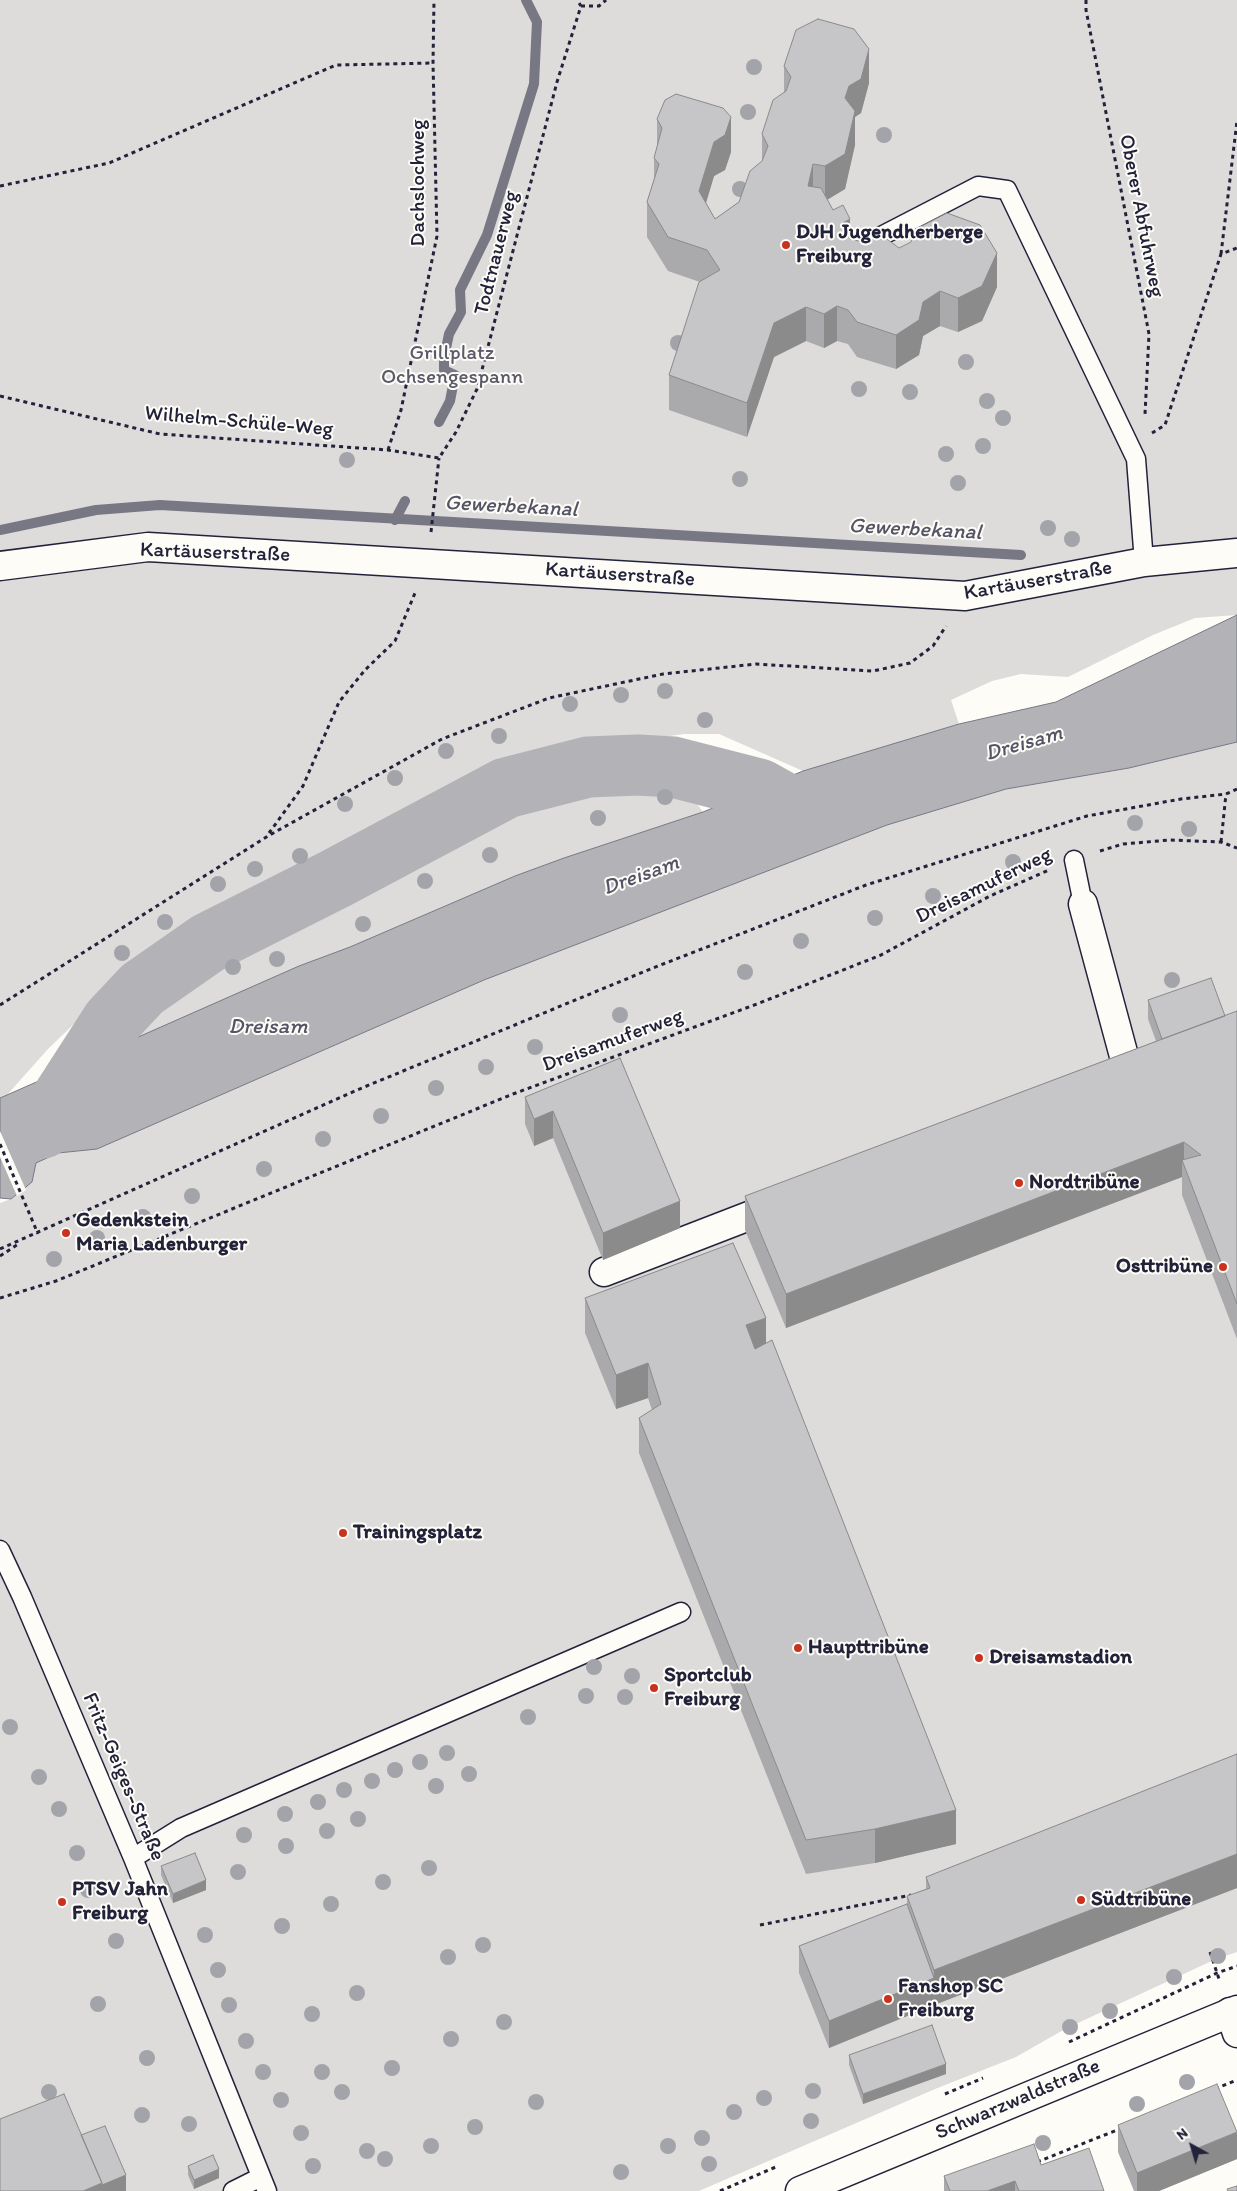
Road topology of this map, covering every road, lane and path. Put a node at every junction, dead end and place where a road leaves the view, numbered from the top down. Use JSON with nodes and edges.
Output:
{"nodes":[{"id":1,"x":434,"y":0,"type":"edge"},
{"id":2,"x":577,"y":0,"type":"edge"},
{"id":3,"x":606,"y":0,"type":"edge"},
{"id":4,"x":1086,"y":0,"type":"edge"},
{"id":5,"x":581,"y":6,"type":"junction"},
{"id":6,"x":433,"y":64,"type":"junction"},
{"id":7,"x":1237,"y":120,"type":"edge"},
{"id":8,"x":0,"y":186,"type":"edge"},
{"id":9,"x":858,"y":248,"type":"edge"},
{"id":10,"x":1237,"y":248,"type":"edge"},
{"id":11,"x":1221,"y":254,"type":"junction"},
{"id":12,"x":0,"y":396,"type":"edge"},
{"id":13,"x":1144,"y":440,"type":"junction"},
{"id":14,"x":388,"y":450,"type":"junction"},
{"id":15,"x":439,"y":458,"type":"junction"},
{"id":16,"x":1136,"y":459,"type":"junction"},
{"id":17,"x":1237,"y":553,"type":"edge"},
{"id":18,"x":427,"y":555,"type":"junction"},
{"id":19,"x":1144,"y":562,"type":"junction"},
{"id":20,"x":0,"y":566,"type":"edge"},
{"id":21,"x":965,"y":596,"type":"junction"},
{"id":22,"x":1237,"y":789,"type":"edge"},
{"id":23,"x":1226,"y":794,"type":"junction"},
{"id":24,"x":268,"y":836,"type":"junction"},
{"id":25,"x":1221,"y":842,"type":"junction"},
{"id":26,"x":1237,"y":848,"type":"edge"},
{"id":27,"x":1074,"y":860,"type":"junction"},
{"id":28,"x":1083,"y":904,"type":"joint"},
{"id":29,"x":0,"y":1005,"type":"edge"},
{"id":30,"x":1092,"y":1085,"type":"edge"},
{"id":31,"x":0,"y":1144,"type":"edge"},
{"id":32,"x":806,"y":1194,"type":"edge"},
{"id":33,"x":38,"y":1234,"type":"junction"},
{"id":34,"x":27,"y":1238,"type":"junction"},
{"id":35,"x":0,"y":1249,"type":"edge"},
{"id":36,"x":0,"y":1256,"type":"edge"},
{"id":37,"x":604,"y":1272,"type":"dead end"},
{"id":38,"x":0,"y":1298,"type":"edge"},
{"id":39,"x":0,"y":1550,"type":"edge"},
{"id":40,"x":682,"y":1612,"type":"dead end"},
{"id":41,"x":133,"y":1858,"type":"junction"},
{"id":42,"x":916,"y":1894,"type":"edge"},
{"id":43,"x":760,"y":1926,"type":"dead end"},
{"id":44,"x":1237,"y":1966,"type":"edge"},
{"id":45,"x":1235,"y":2018,"type":"edge"},
{"id":46,"x":1061,"y":2046,"type":"dead end"},
{"id":47,"x":984,"y":2078,"type":"dead end"},
{"id":48,"x":1237,"y":2080,"type":"edge"},
{"id":49,"x":1210,"y":2091,"type":"edge"},
{"id":50,"x":939,"y":2096,"type":"dead end"},
{"id":51,"x":1129,"y":2124,"type":"edge"},
{"id":52,"x":784,"y":2163,"type":"dead end"},
{"id":53,"x":1030,"y":2165,"type":"edge"},
{"id":54,"x":264,"y":2184,"type":"edge"},
{"id":55,"x":232,"y":2191,"type":"edge"},
{"id":56,"x":720,"y":2191,"type":"edge"},
{"id":57,"x":800,"y":2191,"type":"edge"}],
"edges":[{"from":1,"to":6,"type":"path","name":"Dachslochweg"},
{"from":2,"to":5,"type":"path"},
{"from":3,"to":5,"type":"path"},
{"from":4,"to":13,"type":"path","name":"Oberer Abfuhrweg"},
{"from":5,"to":15,"type":"path","name":"Todtnauerweg"},
{"from":6,"to":8,"type":"path"},
{"from":6,"to":14,"type":"path","name":"Dachslochweg"},
{"from":7,"to":11,"type":"path"},
{"from":9,"to":16,"type":"lane"},
{"from":10,"to":11,"type":"path"},
{"from":11,"to":13,"type":"path"},
{"from":12,"to":14,"type":"path","name":"Wilhelm-Schüle-Weg"},
{"from":13,"to":16,"type":"lane"},
{"from":14,"to":15,"type":"path"},
{"from":15,"to":18,"type":"path"},
{"from":16,"to":19,"type":"lane"},
{"from":17,"to":19,"type":"street","name":"Kartäuserstraße"},
{"from":18,"to":20,"type":"street","name":"Kartäuserstraße"},
{"from":18,"to":21,"type":"street","name":"Kartäuserstraße"},
{"from":18,"to":24,"type":"path"},
{"from":19,"to":21,"type":"street","name":"Kartäuserstraße"},
{"from":21,"to":24,"type":"path"},
{"from":22,"to":23,"type":"path"},
{"from":23,"to":25,"type":"path"},
{"from":23,"to":33,"type":"path"},
{"from":24,"to":29,"type":"path"},
{"from":25,"to":26,"type":"path","name":"Dreisamuferweg"},
{"from":25,"to":27,"type":"path","name":"Dreisamuferweg"},
{"from":27,"to":28,"type":"lane"},
{"from":27,"to":38,"type":"path","name":"Dreisamuferweg"},
{"from":28,"to":30,"type":"street"},
{"from":31,"to":33,"type":"path"},
{"from":32,"to":37,"type":"street"},
{"from":33,"to":34,"type":"path"},
{"from":34,"to":35,"type":"path"},
{"from":34,"to":36,"type":"path"},
{"from":39,"to":41,"type":"lane","name":"Fritz-Geiges-Straße"},
{"from":40,"to":41,"type":"lane"},
{"from":41,"to":54,"type":"lane","name":"Fritz-Geiges-Straße"},
{"from":42,"to":43,"type":"path"},
{"from":44,"to":46,"type":"path"},
{"from":45,"to":57,"type":"street","name":"Schwarzwaldstraße"},
{"from":47,"to":50,"type":"path"},
{"from":48,"to":49,"type":"path"},
{"from":51,"to":53,"type":"path"},
{"from":52,"to":56,"type":"path"},
{"from":54,"to":55,"type":"lane"}]}
